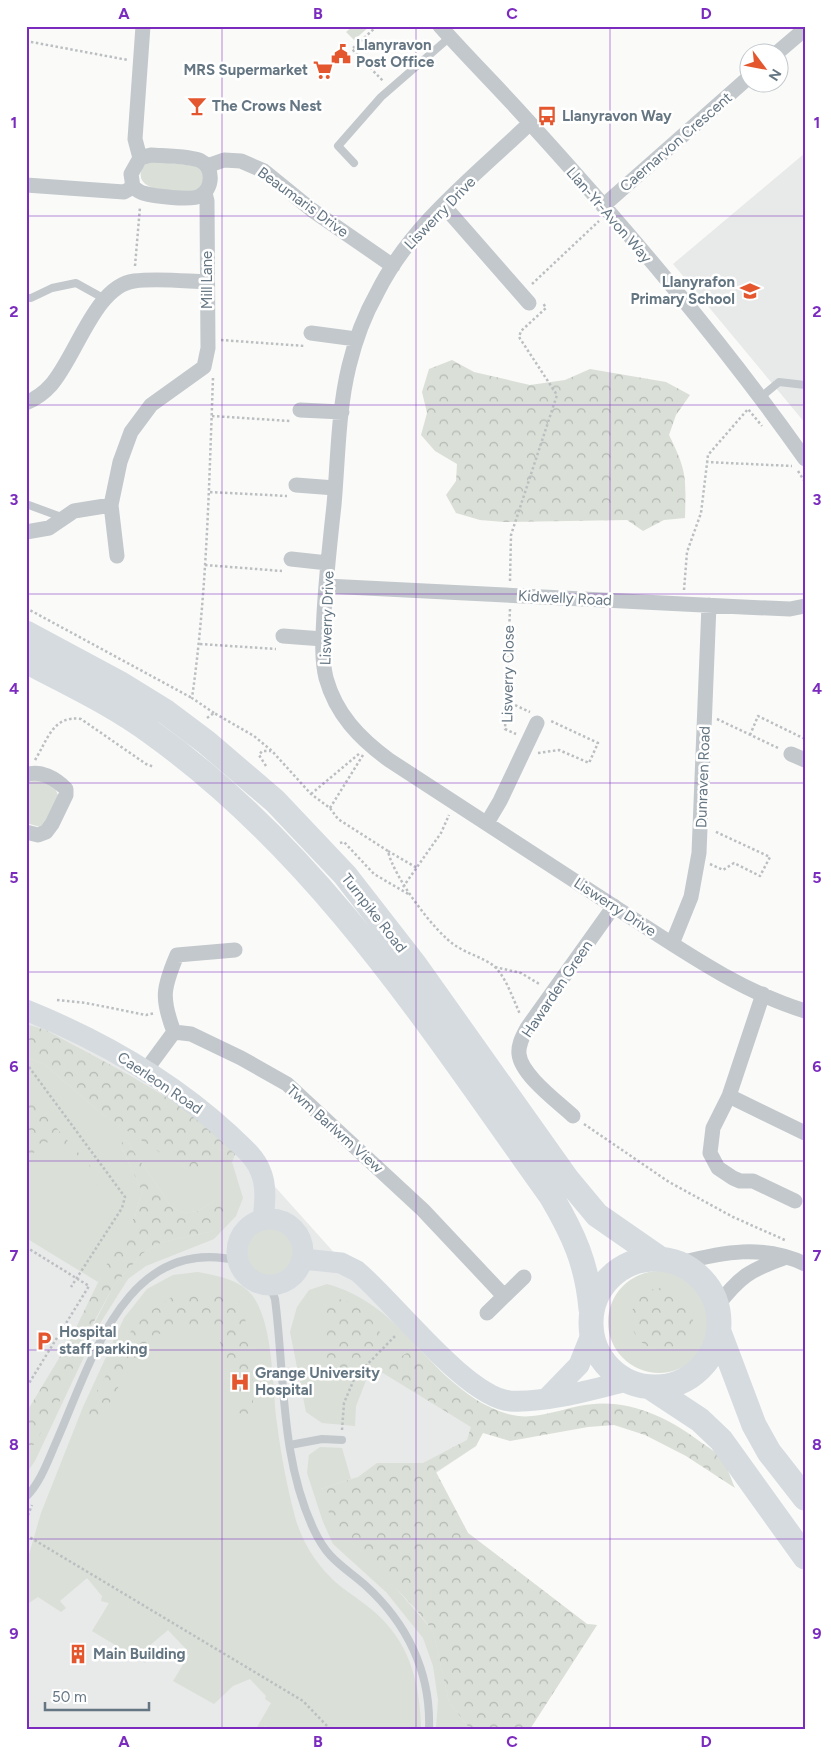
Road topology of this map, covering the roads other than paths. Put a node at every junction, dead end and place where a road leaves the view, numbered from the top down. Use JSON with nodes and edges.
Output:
{"nodes":[{"id":1,"x":142,"y":26,"type":"edge"},
{"id":2,"x":805,"y":29,"type":"edge"},
{"id":3,"x":445,"y":32,"type":"edge"},
{"id":4,"x":788,"y":43,"type":"edge"},
{"id":5,"x":738,"y":87,"type":"edge"},
{"id":6,"x":530,"y":123,"type":"junction"},
{"id":7,"x":140,"y":158,"type":"junction"},
{"id":8,"x":354,"y":163,"type":"dead end"},
{"id":9,"x":207,"y":166,"type":"junction"},
{"id":10,"x":26,"y":185,"type":"edge"},
{"id":11,"x":137,"y":190,"type":"junction"},
{"id":12,"x":205,"y":193,"type":"junction"},
{"id":13,"x":444,"y":206,"type":"junction"},
{"id":14,"x":605,"y":209,"type":"junction"},
{"id":15,"x":393,"y":266,"type":"junction"},
{"id":16,"x":207,"y":282,"type":"junction"},
{"id":17,"x":533,"y":297,"type":"road end"},
{"id":18,"x":26,"y":298,"type":"edge"},
{"id":19,"x":103,"y":298,"type":"junction"},
{"id":20,"x":311,"y":332,"type":"road end"},
{"id":21,"x":356,"y":339,"type":"junction"},
{"id":22,"x":805,"y":385,"type":"edge"},
{"id":23,"x":761,"y":397,"type":"junction"},
{"id":24,"x":26,"y":403,"type":"edge"},
{"id":25,"x":300,"y":410,"type":"road end"},
{"id":26,"x":342,"y":412,"type":"junction"},
{"id":27,"x":799,"y":463,"type":"edge"},
{"id":28,"x":296,"y":484,"type":"road end"},
{"id":29,"x":335,"y":488,"type":"junction"},
{"id":30,"x":26,"y":504,"type":"edge"},
{"id":31,"x":111,"y":505,"type":"junction"},
{"id":32,"x":64,"y":518,"type":"junction"},
{"id":33,"x":26,"y":532,"type":"edge"},
{"id":34,"x":116,"y":556,"type":"dead end"},
{"id":35,"x":290,"y":559,"type":"road end"},
{"id":36,"x":328,"y":564,"type":"junction"},
{"id":37,"x":326,"y":586,"type":"junction"},
{"id":38,"x":709,"y":605,"type":"junction"},
{"id":39,"x":805,"y":606,"type":"edge"},
{"id":40,"x":26,"y":633,"type":"edge"},
{"id":41,"x":283,"y":636,"type":"road end"},
{"id":42,"x":323,"y":639,"type":"junction"},
{"id":43,"x":26,"y":661,"type":"edge"},
{"id":44,"x":539,"y":719,"type":"road end"},
{"id":45,"x":791,"y":754,"type":"road end"},
{"id":46,"x":805,"y":760,"type":"edge"},
{"id":47,"x":30,"y":769,"type":"edge"},
{"id":48,"x":487,"y":823,"type":"junction"},
{"id":49,"x":26,"y":832,"type":"edge"},
{"id":50,"x":614,"y":906,"type":"junction"},
{"id":51,"x":672,"y":944,"type":"junction"},
{"id":52,"x":235,"y":950,"type":"dead end"},
{"id":53,"x":763,"y":994,"type":"junction"},
{"id":54,"x":26,"y":1010,"type":"edge"},
{"id":55,"x":805,"y":1011,"type":"edge"},
{"id":56,"x":174,"y":1032,"type":"junction"},
{"id":57,"x":146,"y":1070,"type":"junction"},
{"id":58,"x":728,"y":1096,"type":"junction"},
{"id":59,"x":573,"y":1116,"type":"road end"},
{"id":60,"x":805,"y":1133,"type":"edge"},
{"id":61,"x":795,"y":1202,"type":"dead end"},
{"id":62,"x":263,"y":1219,"type":"junction"},
{"id":63,"x":303,"y":1259,"type":"junction"},
{"id":64,"x":669,"y":1260,"type":"junction"},
{"id":65,"x":239,"y":1261,"type":"junction"},
{"id":66,"x":795,"y":1261,"type":"edge"},
{"id":67,"x":524,"y":1277,"type":"dead end"},
{"id":68,"x":269,"y":1284,"type":"junction"},
{"id":69,"x":504,"y":1296,"type":"junction"},
{"id":70,"x":717,"y":1306,"type":"junction"},
{"id":71,"x":591,"y":1309,"type":"junction"},
{"id":72,"x":487,"y":1313,"type":"dead end"},
{"id":73,"x":719,"y":1332,"type":"junction"},
{"id":74,"x":591,"y":1335,"type":"junction"},
{"id":75,"x":638,"y":1384,"type":"junction"},
{"id":76,"x":548,"y":1397,"type":"junction"},
{"id":77,"x":342,"y":1440,"type":"road end"},
{"id":78,"x":290,"y":1445,"type":"junction"},
{"id":79,"x":26,"y":1497,"type":"edge"},
{"id":80,"x":805,"y":1498,"type":"edge"},
{"id":81,"x":805,"y":1557,"type":"edge"},
{"id":82,"x":429,"y":1729,"type":"edge"}],
"edges":[{"from":1,"to":7,"type":"street"},
{"from":2,"to":4,"type":"street"},
{"from":3,"to":6,"type":"street","name":"Llan-Yr-Avon Way"},
{"from":3,"to":8,"type":"lane"},
{"from":5,"to":14,"type":"street","name":"Caernarvon Crescent"},
{"from":6,"to":13,"type":"street","name":"Liswerry Drive"},
{"from":6,"to":14,"type":"street","name":"Llan-Yr-Avon Way"},
{"from":7,"to":9,"type":"street"},
{"from":7,"to":11,"type":"street"},
{"from":9,"to":12,"type":"street","name":"Mill Lane"},
{"from":9,"to":15,"type":"street","name":"Beaumaris Drive"},
{"from":10,"to":11,"type":"street"},
{"from":11,"to":12,"type":"street"},
{"from":12,"to":16,"type":"street","name":"Mill Lane"},
{"from":13,"to":15,"type":"street","name":"Liswerry Drive"},
{"from":13,"to":17,"type":"street"},
{"from":14,"to":23,"type":"street","name":"Llan-Yr-Avon Way"},
{"from":15,"to":21,"type":"street","name":"Liswerry Drive"},
{"from":16,"to":19,"type":"street"},
{"from":16,"to":31,"type":"street","name":"Mill Lane"},
{"from":18,"to":19,"type":"lane"},
{"from":19,"to":24,"type":"street"},
{"from":20,"to":21,"type":"street"},
{"from":21,"to":26,"type":"street","name":"Liswerry Drive"},
{"from":22,"to":23,"type":"lane"},
{"from":23,"to":27,"type":"street","name":"Llan-Yr-Avon Way"},
{"from":25,"to":26,"type":"street"},
{"from":26,"to":29,"type":"street","name":"Liswerry Drive"},
{"from":28,"to":29,"type":"street"},
{"from":29,"to":36,"type":"street","name":"Liswerry Drive"},
{"from":30,"to":32,"type":"lane"},
{"from":31,"to":32,"type":"street"},
{"from":31,"to":34,"type":"street"},
{"from":32,"to":33,"type":"street"},
{"from":35,"to":36,"type":"street"},
{"from":36,"to":37,"type":"street","name":"Liswerry Drive"},
{"from":37,"to":38,"type":"street","name":"Kidwelly Road"},
{"from":37,"to":42,"type":"street","name":"Liswerry Drive"},
{"from":38,"to":39,"type":"street","name":"Kidwelly Road"},
{"from":38,"to":51,"type":"street","name":"Dunraven Road"},
{"from":40,"to":64,"type":"highway","name":"Turnpike Road"},
{"from":41,"to":42,"type":"street"},
{"from":42,"to":48,"type":"street","name":"Liswerry Drive"},
{"from":43,"to":71,"type":"highway","name":"Turnpike Road"},
{"from":44,"to":48,"type":"street","name":"Liswerry Close"},
{"from":45,"to":46,"type":"street"},
{"from":47,"to":49,"type":"street"},
{"from":48,"to":50,"type":"street","name":"Liswerry Drive"},
{"from":50,"to":51,"type":"street","name":"Liswerry Drive"},
{"from":50,"to":59,"type":"street","name":"Hawarden Green"},
{"from":51,"to":53,"type":"street","name":"Liswerry Drive"},
{"from":52,"to":56,"type":"street"},
{"from":53,"to":55,"type":"street","name":"Liswerry Drive"},
{"from":53,"to":58,"type":"street"},
{"from":54,"to":57,"type":"main road","name":"Caerleon Road"},
{"from":56,"to":57,"type":"street"},
{"from":56,"to":69,"type":"street","name":"Twm Barlwm View"},
{"from":57,"to":62,"type":"main road","name":"Caerleon Road"},
{"from":58,"to":60,"type":"street"},
{"from":58,"to":61,"type":"street"},
{"from":62,"to":63,"type":"main road"},
{"from":62,"to":65,"type":"main road"},
{"from":63,"to":68,"type":"main road"},
{"from":63,"to":76,"type":"main road"},
{"from":64,"to":66,"type":"street"},
{"from":64,"to":70,"type":"highway"},
{"from":64,"to":71,"type":"highway"},
{"from":65,"to":68,"type":"main road"},
{"from":65,"to":79,"type":"lane"},
{"from":66,"to":70,"type":"street"},
{"from":67,"to":69,"type":"street"},
{"from":68,"to":78,"type":"lane"},
{"from":69,"to":72,"type":"street"},
{"from":70,"to":73,"type":"highway"},
{"from":71,"to":74,"type":"highway"},
{"from":73,"to":75,"type":"highway"},
{"from":73,"to":80,"type":"highway"},
{"from":74,"to":75,"type":"highway"},
{"from":74,"to":76,"type":"main road"},
{"from":75,"to":76,"type":"main road"},
{"from":75,"to":81,"type":"highway"},
{"from":77,"to":78,"type":"lane"},
{"from":78,"to":82,"type":"lane"}]}
